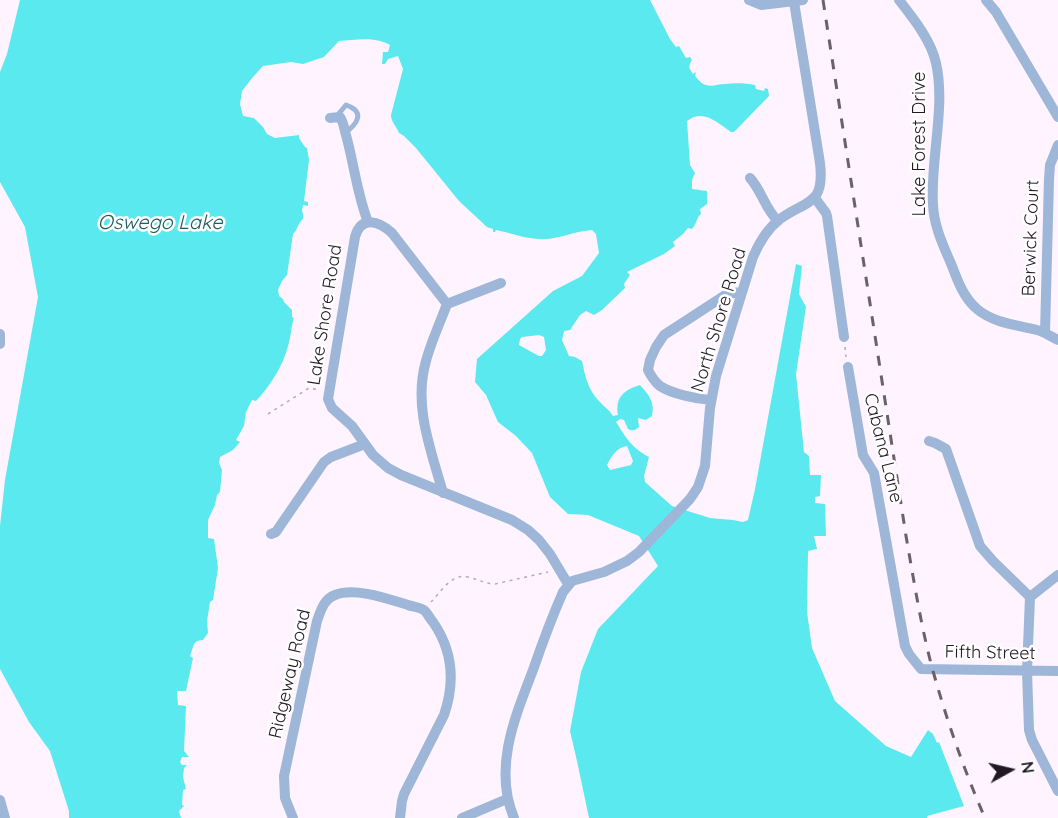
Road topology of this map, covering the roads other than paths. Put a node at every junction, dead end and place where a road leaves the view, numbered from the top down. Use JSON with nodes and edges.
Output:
{"nodes":[{"id":1,"x":749,"y":0,"type":"edge"},
{"id":2,"x":899,"y":0,"type":"edge"},
{"id":3,"x":986,"y":0,"type":"edge"},
{"id":4,"x":798,"y":1,"type":"edge"},
{"id":5,"x":1058,"y":117,"type":"edge"},
{"id":6,"x":333,"y":118,"type":"joint"},
{"id":7,"x":345,"y":133,"type":"junction"},
{"id":8,"x":1058,"y":145,"type":"edge"},
{"id":9,"x":750,"y":178,"type":"dead end"},
{"id":10,"x":814,"y":198,"type":"junction"},
{"id":11,"x":778,"y":221,"type":"junction"},
{"id":12,"x":368,"y":222,"type":"junction"},
{"id":13,"x":501,"y":283,"type":"dead end"},
{"id":14,"x":741,"y":292,"type":"junction"},
{"id":15,"x":447,"y":304,"type":"junction"},
{"id":16,"x":1045,"y":333,"type":"junction"},
{"id":17,"x":0,"y":334,"type":"edge"},
{"id":18,"x":844,"y":337,"type":"road end"},
{"id":19,"x":1058,"y":340,"type":"edge"},
{"id":20,"x":0,"y":344,"type":"edge"},
{"id":21,"x":848,"y":367,"type":"road end"},
{"id":22,"x":711,"y":400,"type":"junction"},
{"id":23,"x":929,"y":441,"type":"dead end"},
{"id":24,"x":365,"y":444,"type":"junction"},
{"id":25,"x":443,"y":493,"type":"junction"},
{"id":26,"x":271,"y":534,"type":"dead end"},
{"id":27,"x":1058,"y":575,"type":"edge"},
{"id":28,"x":568,"y":584,"type":"junction"},
{"id":29,"x":1030,"y":597,"type":"junction"},
{"id":30,"x":921,"y":669,"type":"joint"},
{"id":31,"x":1027,"y":671,"type":"junction"},
{"id":32,"x":1058,"y":671,"type":"edge"},
{"id":33,"x":1058,"y":791,"type":"edge"},
{"id":34,"x":507,"y":799,"type":"junction"},
{"id":35,"x":0,"y":800,"type":"edge"},
{"id":36,"x":5,"y":818,"type":"edge"},
{"id":37,"x":293,"y":818,"type":"edge"},
{"id":38,"x":400,"y":818,"type":"edge"},
{"id":39,"x":462,"y":818,"type":"edge"},
{"id":40,"x":514,"y":818,"type":"edge"}],
"edges":[{"from":1,"to":4,"type":"street"},
{"from":2,"to":16,"type":"street","name":"Lake Forest Drive"},
{"from":3,"to":5,"type":"street"},
{"from":4,"to":10,"type":"street"},
{"from":6,"to":7,"type":"street"},
{"from":6,"to":7,"type":"lane"},
{"from":7,"to":12,"type":"street"},
{"from":8,"to":16,"type":"street","name":"Berwick Court"},
{"from":9,"to":11,"type":"street"},
{"from":10,"to":11,"type":"street","name":"North Shore Road"},
{"from":10,"to":18,"type":"street"},
{"from":11,"to":14,"type":"street","name":"North Shore Road"},
{"from":12,"to":15,"type":"street"},
{"from":12,"to":24,"type":"street","name":"Lake Shore Road"},
{"from":13,"to":15,"type":"street"},
{"from":14,"to":22,"type":"street","name":"North Shore Road"},
{"from":14,"to":22,"type":"street"},
{"from":15,"to":25,"type":"street"},
{"from":16,"to":19,"type":"street","name":"Lake Forest Drive"},
{"from":17,"to":20,"type":"street"},
{"from":21,"to":30,"type":"street","name":"Cabana Lane"},
{"from":22,"to":28,"type":"street","name":"North Shore Road"},
{"from":23,"to":29,"type":"street"},
{"from":24,"to":25,"type":"street","name":"Lake Shore Road"},
{"from":24,"to":26,"type":"street"},
{"from":25,"to":28,"type":"street","name":"Lake Shore Road"},
{"from":27,"to":29,"type":"street"},
{"from":28,"to":34,"type":"street"},
{"from":29,"to":31,"type":"street"},
{"from":30,"to":31,"type":"street","name":"Fifth Street"},
{"from":31,"to":32,"type":"street","name":"Fifth Street"},
{"from":31,"to":33,"type":"street"},
{"from":34,"to":39,"type":"street"},
{"from":34,"to":40,"type":"street"},
{"from":35,"to":36,"type":"street"},
{"from":37,"to":38,"type":"street","name":"Ridgeway Road"}]}
